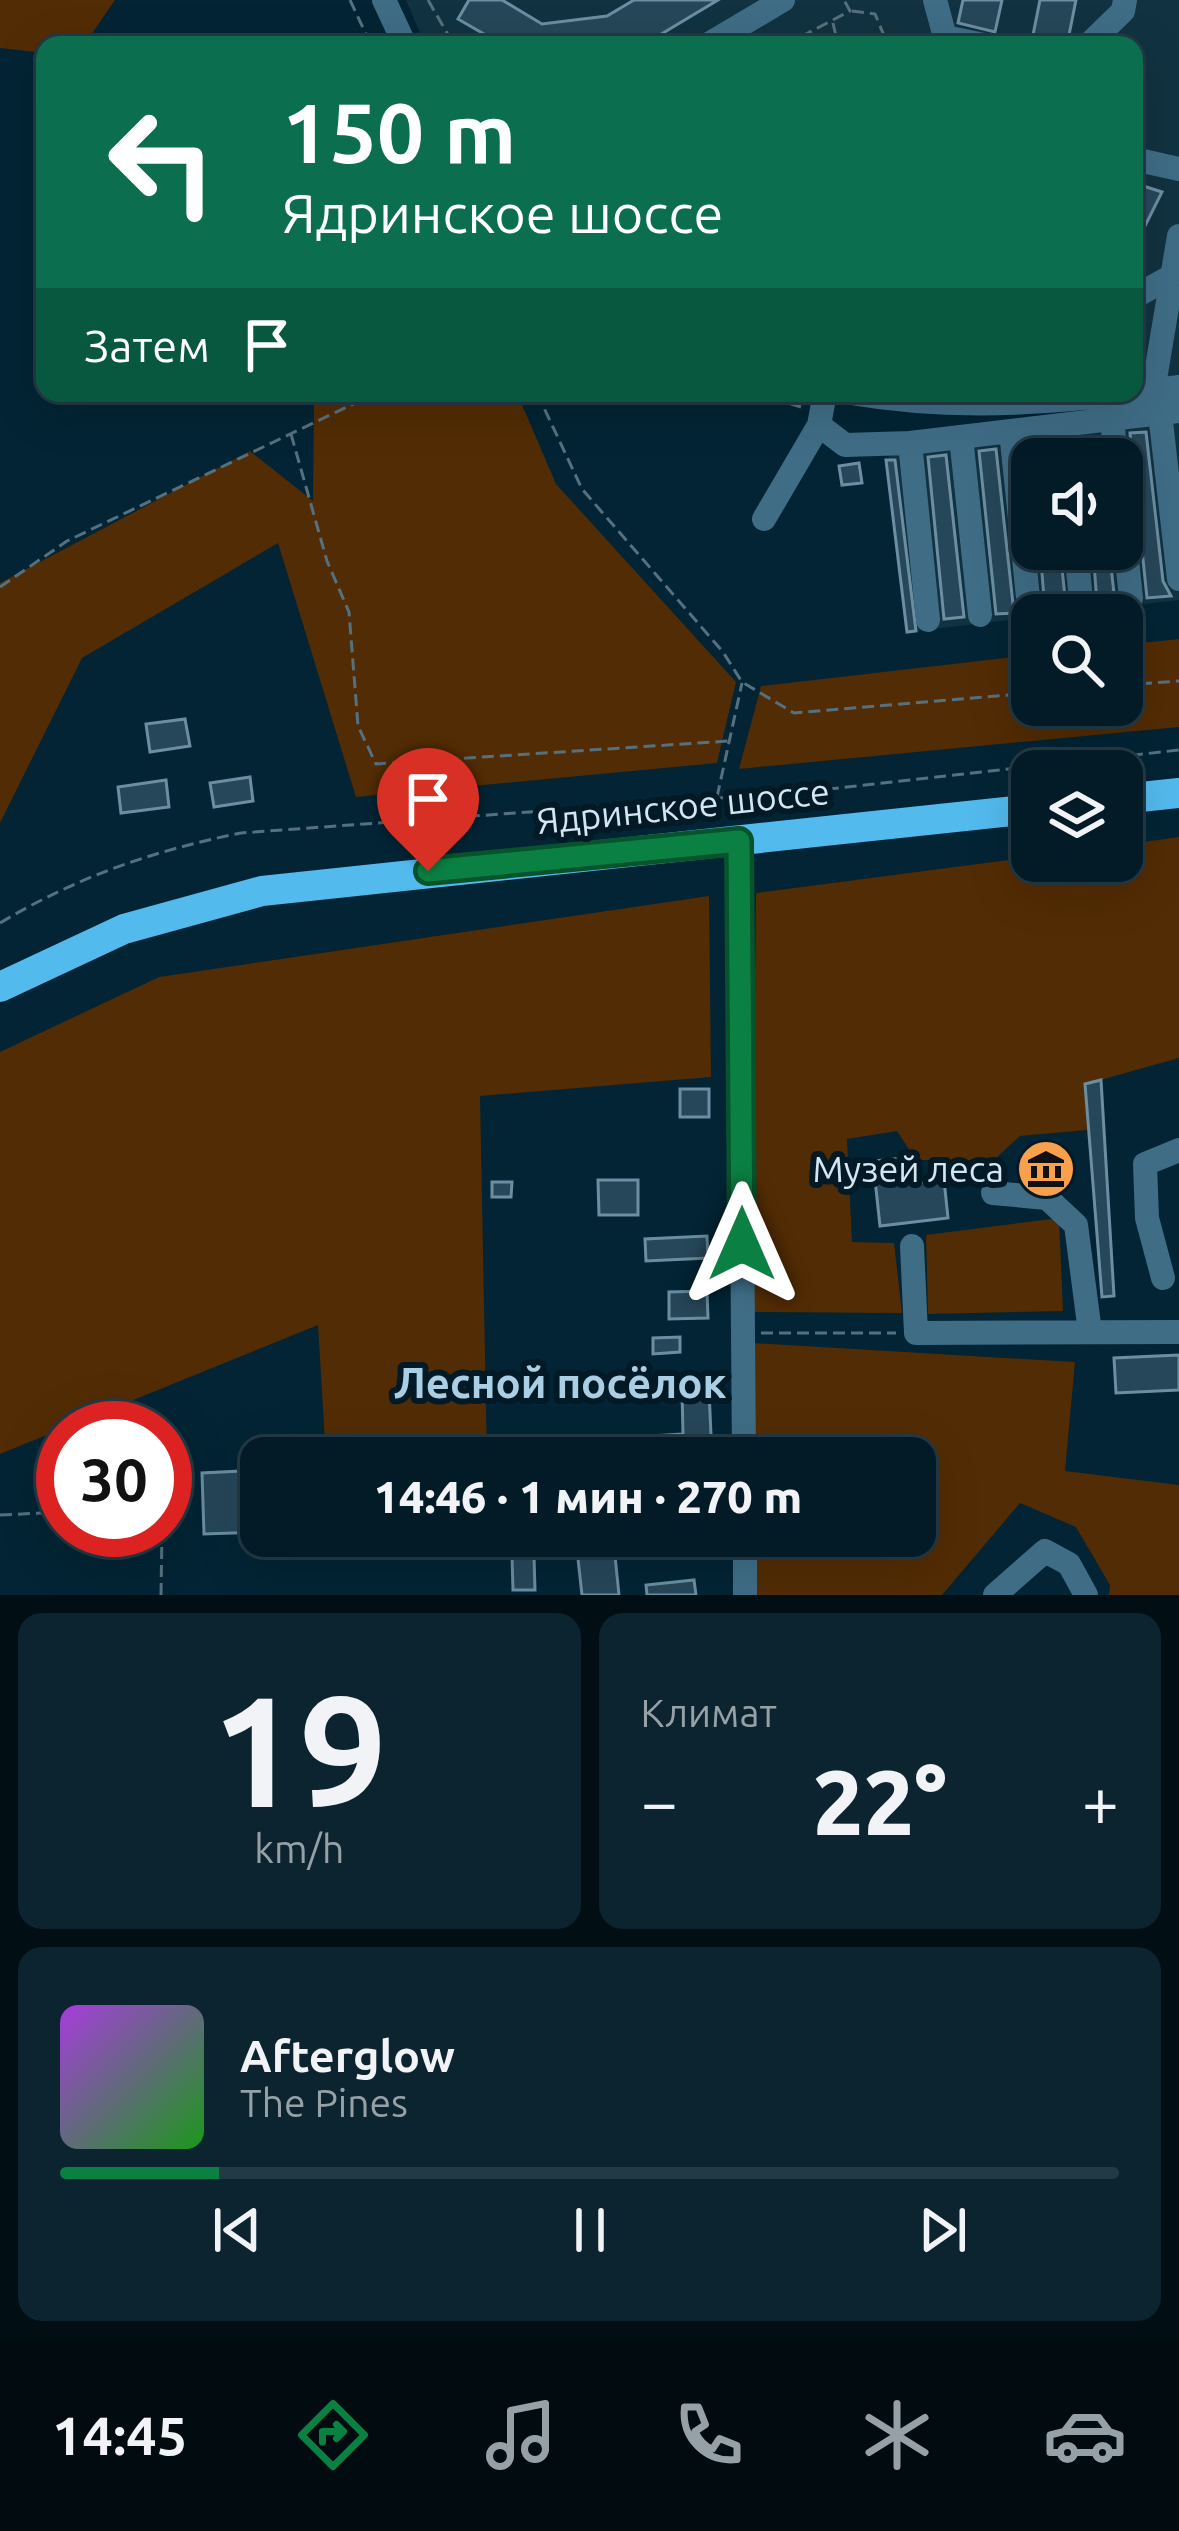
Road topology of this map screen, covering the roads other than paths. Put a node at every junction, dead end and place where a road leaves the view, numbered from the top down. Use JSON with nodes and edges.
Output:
{"nodes":[{"id":1,"x":783,"y":0,"type":"edge"},
{"id":2,"x":935,"y":0,"type":"edge"},
{"id":3,"x":1125,"y":0,"type":"edge"},
{"id":4,"x":390,"y":2,"type":"edge"},
{"id":5,"x":402,"y":36,"type":"edge"},
{"id":6,"x":722,"y":36,"type":"edge"},
{"id":7,"x":944,"y":36,"type":"edge"},
{"id":8,"x":1097,"y":36,"type":"edge"},
{"id":9,"x":1143,"y":162,"type":"edge"},
{"id":10,"x":1179,"y":169,"type":"edge"},
{"id":11,"x":1179,"y":236,"type":"edge"},
{"id":12,"x":1172,"y":276,"type":"junction"},
{"id":13,"x":1143,"y":292,"type":"edge"},
{"id":14,"x":1168,"y":401,"type":"edge"},
{"id":15,"x":901,"y":402,"type":"edge"},
{"id":16,"x":1109,"y":402,"type":"edge"},
{"id":17,"x":821,"y":410,"type":"edge"},
{"id":18,"x":1112,"y":419,"type":"junction"},
{"id":19,"x":1063,"y":425,"type":"junction"},
{"id":20,"x":1011,"y":431,"type":"junction"},
{"id":21,"x":961,"y":437,"type":"junction"},
{"id":22,"x":1064,"y":438,"type":"edge"},
{"id":23,"x":1114,"y":438,"type":"edge"},
{"id":24,"x":910,"y":442,"type":"junction"},
{"id":25,"x":764,"y":519,"type":"dead end"},
{"id":26,"x":1179,"y":579,"type":"edge"},
{"id":27,"x":1028,"y":594,"type":"edge"},
{"id":28,"x":980,"y":615,"type":"dead end"},
{"id":29,"x":928,"y":620,"type":"dead end"},
{"id":30,"x":1179,"y":793,"type":"edge"},
{"id":31,"x":1143,"y":797,"type":"edge"},
{"id":32,"x":1011,"y":811,"type":"edge"},
{"id":33,"x":739,"y":841,"type":"junction"},
{"id":34,"x":0,"y":987,"type":"edge"},
{"id":35,"x":1179,"y":1150,"type":"edge"},
{"id":36,"x":993,"y":1192,"type":"dead end"},
{"id":37,"x":912,"y":1246,"type":"dead end"},
{"id":38,"x":1163,"y":1278,"type":"dead end"},
{"id":39,"x":1179,"y":1332,"type":"edge"},
{"id":40,"x":1090,"y":1333,"type":"junction"},
{"id":41,"x":744,"y":1437,"type":"edge"},
{"id":42,"x":745,"y":1557,"type":"edge"},
{"id":43,"x":745,"y":1595,"type":"edge"},
{"id":44,"x":995,"y":1595,"type":"edge"},
{"id":45,"x":1086,"y":1595,"type":"edge"}],
"edges":[{"from":1,"to":6,"type":"street"},
{"from":2,"to":7,"type":"street"},
{"from":3,"to":8,"type":"street"},
{"from":4,"to":5,"type":"street"},
{"from":9,"to":10,"type":"street"},
{"from":11,"to":12,"type":"street"},
{"from":12,"to":13,"type":"street"},
{"from":12,"to":14,"type":"street"},
{"from":14,"to":18,"type":"street"},
{"from":14,"to":26,"type":"street"},
{"from":15,"to":16,"type":"street"},
{"from":17,"to":24,"type":"street"},
{"from":17,"to":25,"type":"street"},
{"from":18,"to":19,"type":"street"},
{"from":18,"to":23,"type":"street"},
{"from":19,"to":20,"type":"street"},
{"from":19,"to":22,"type":"street"},
{"from":20,"to":21,"type":"street"},
{"from":20,"to":27,"type":"street"},
{"from":21,"to":24,"type":"street"},
{"from":21,"to":28,"type":"street"},
{"from":24,"to":29,"type":"street"},
{"from":30,"to":31,"type":"main road"},
{"from":32,"to":33,"type":"main road","name":"Ядринское шоссе"},
{"from":33,"to":34,"type":"main road","name":"Ядринское шоссе"},
{"from":33,"to":41,"type":"street"},
{"from":35,"to":38,"type":"street"},
{"from":36,"to":40,"type":"street"},
{"from":37,"to":40,"type":"street"},
{"from":39,"to":40,"type":"street"},
{"from":42,"to":43,"type":"street"},
{"from":44,"to":45,"type":"street"}]}
